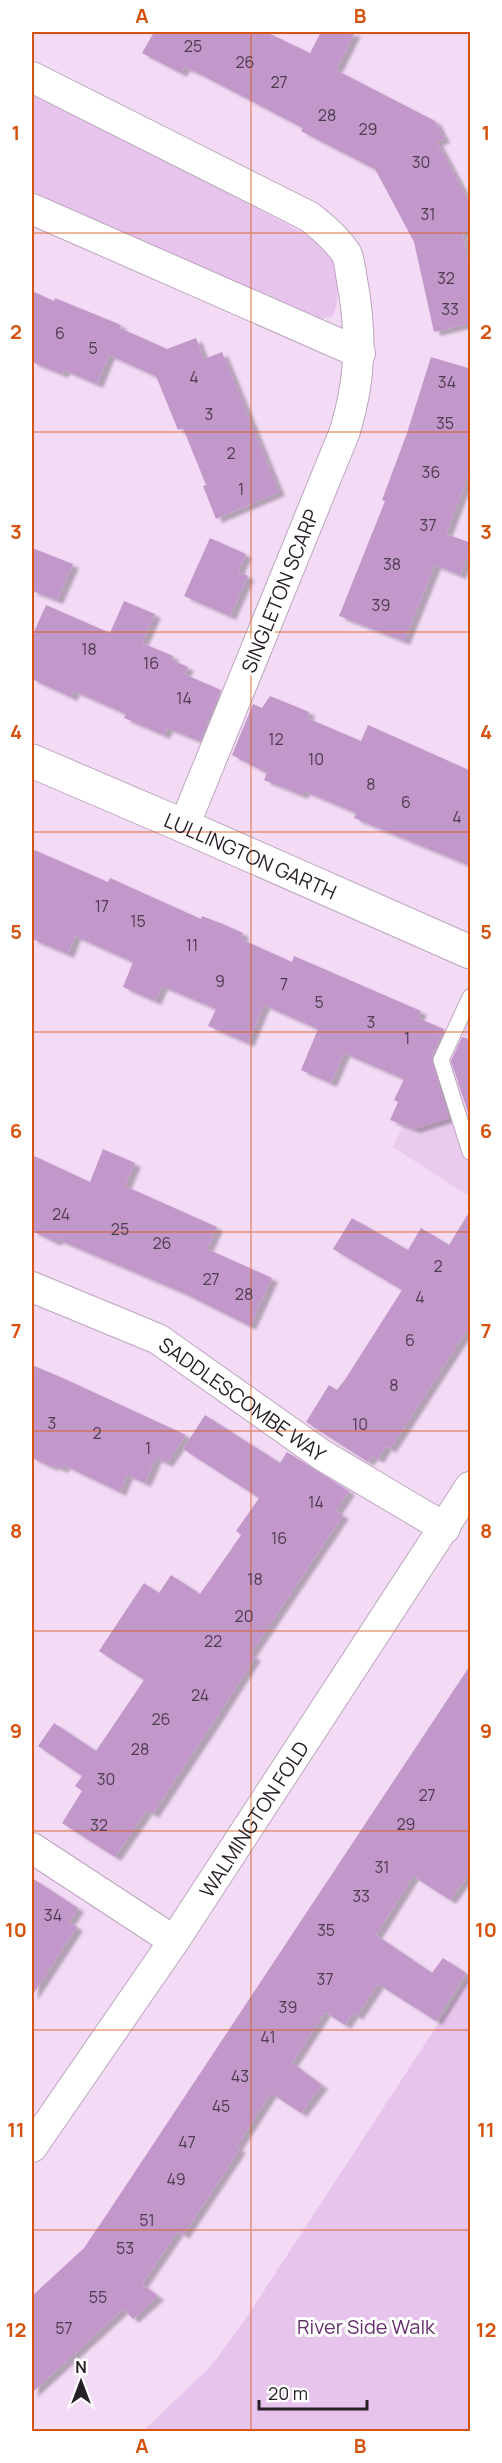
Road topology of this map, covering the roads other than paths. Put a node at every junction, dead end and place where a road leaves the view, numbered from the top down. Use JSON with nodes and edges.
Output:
{"nodes":[{"id":1,"x":32,"y":77,"type":"edge"},
{"id":2,"x":32,"y":209,"type":"edge"},
{"id":3,"x":360,"y":353,"type":"junction"},
{"id":4,"x":32,"y":761,"type":"edge"},
{"id":5,"x":184,"y":826,"type":"junction"},
{"id":6,"x":471,"y":952,"type":"edge"},
{"id":7,"x":471,"y":997,"type":"edge"},
{"id":8,"x":471,"y":1152,"type":"edge"},
{"id":9,"x":32,"y":1287,"type":"edge"},
{"id":10,"x":471,"y":1487,"type":"edge"},
{"id":11,"x":445,"y":1528,"type":"junction"},
{"id":12,"x":32,"y":1848,"type":"edge"},
{"id":13,"x":174,"y":1941,"type":"junction"},
{"id":14,"x":32,"y":2147,"type":"edge"}],
"edges":[{"from":1,"to":3,"type":"street","name":"SINGLETON SCARP"},
{"from":2,"to":3,"type":"street"},
{"from":3,"to":5,"type":"street","name":"SINGLETON SCARP"},
{"from":4,"to":5,"type":"street","name":"LULLINGTON GARTH"},
{"from":5,"to":6,"type":"street","name":"LULLINGTON GARTH"},
{"from":7,"to":8,"type":"lane"},
{"from":9,"to":11,"type":"street","name":"SADDLESCOMBE WAY"},
{"from":10,"to":11,"type":"street","name":"WALMINGTON FOLD"},
{"from":11,"to":13,"type":"street","name":"WALMINGTON FOLD"},
{"from":12,"to":13,"type":"street"},
{"from":13,"to":14,"type":"street","name":"WALMINGTON FOLD"}]}
